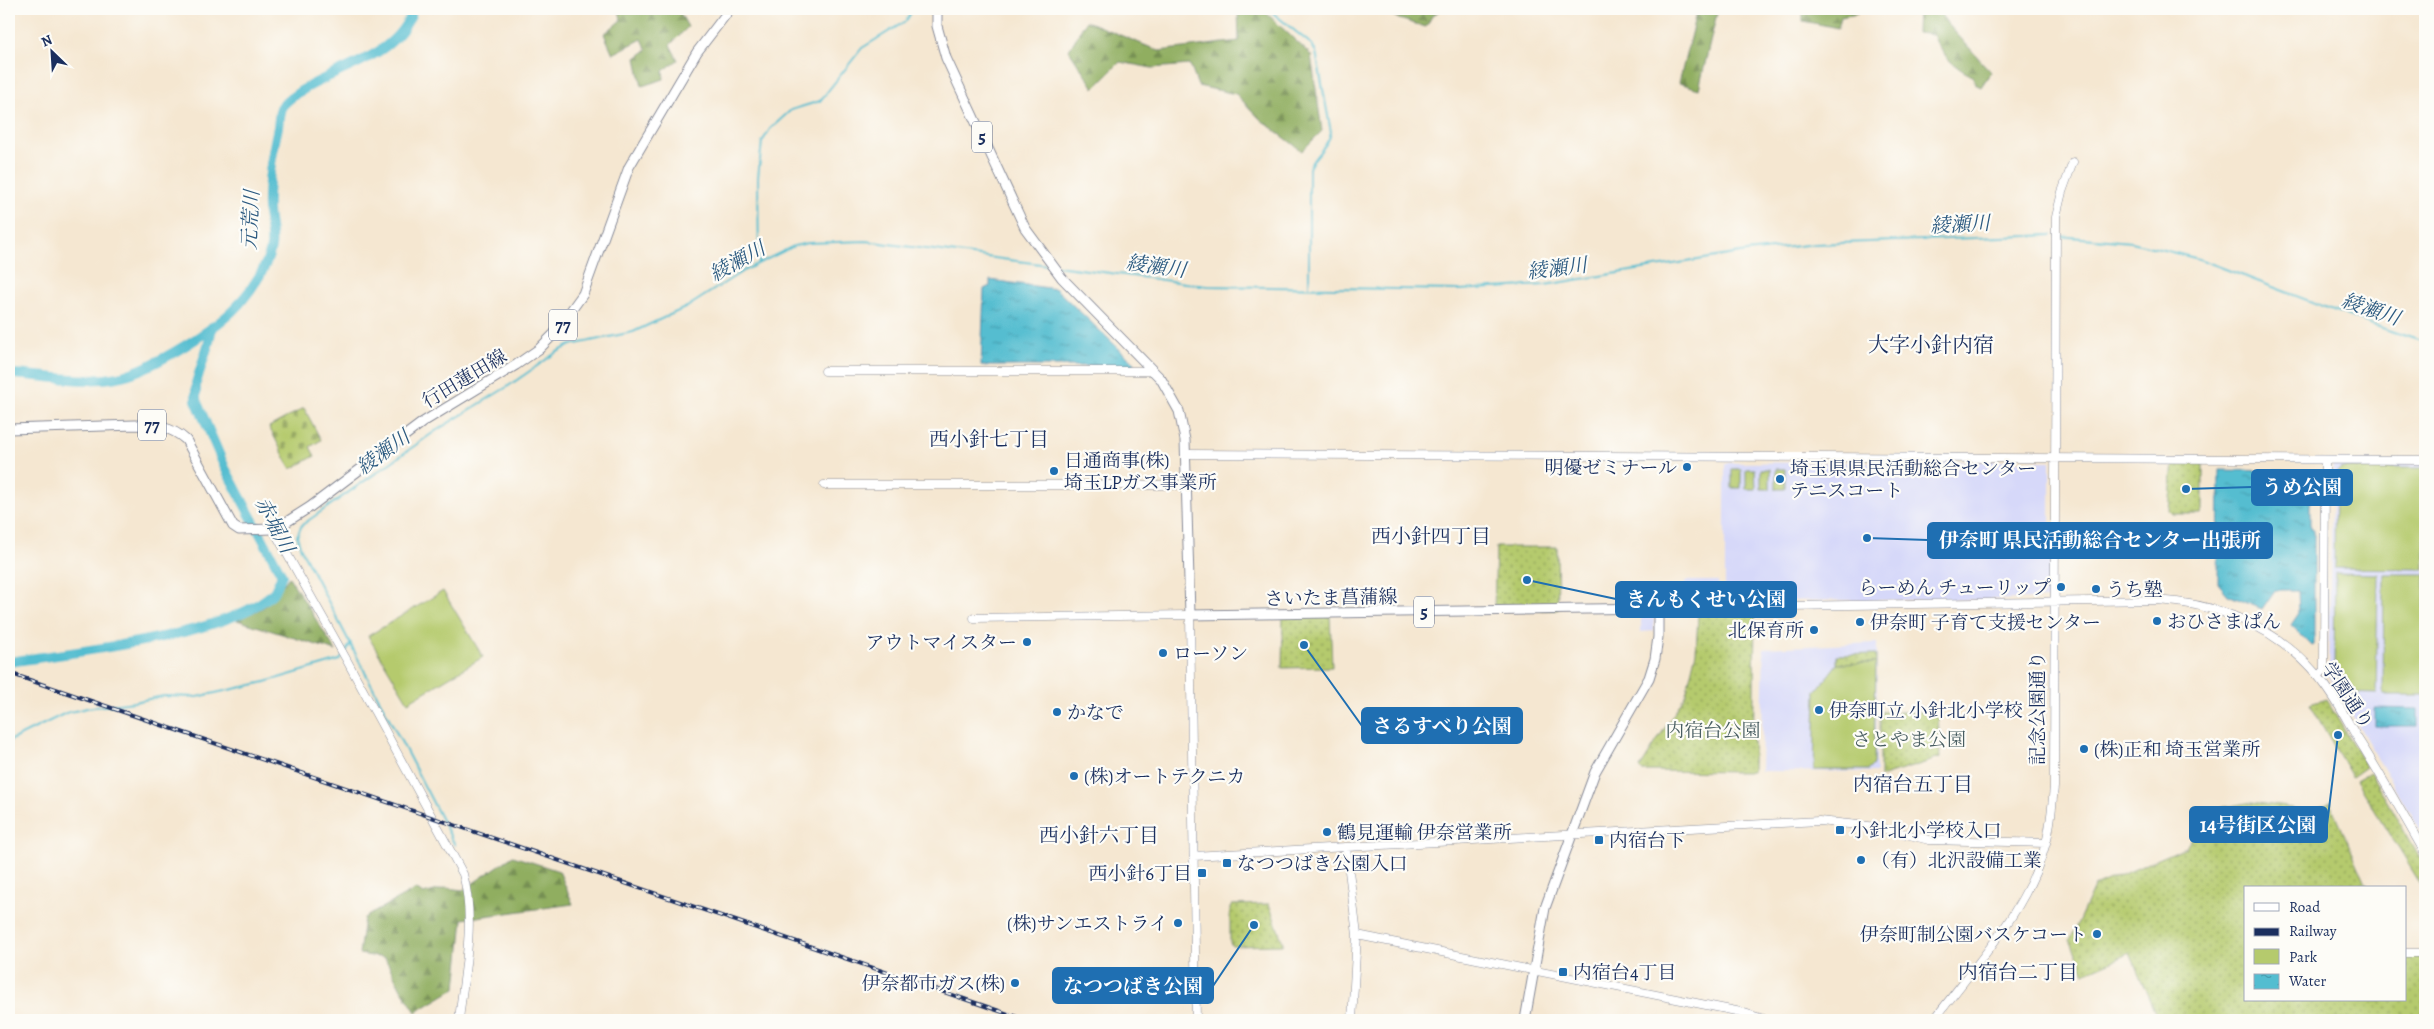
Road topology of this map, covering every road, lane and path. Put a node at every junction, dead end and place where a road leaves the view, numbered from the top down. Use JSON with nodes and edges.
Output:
{"nodes":[{"id":1,"x":730,"y":9,"type":"edge"},
{"id":2,"x":937,"y":9,"type":"edge"},
{"id":3,"x":2073,"y":162,"type":"dead end"},
{"id":4,"x":825,"y":371,"type":"dead end"},
{"id":5,"x":1153,"y":371,"type":"junction"},
{"id":6,"x":9,"y":430,"type":"edge"},
{"id":7,"x":1186,"y":454,"type":"junction"},
{"id":8,"x":2055,"y":457,"type":"junction"},
{"id":9,"x":2325,"y":460,"type":"junction"},
{"id":10,"x":2425,"y":460,"type":"edge"},
{"id":11,"x":824,"y":485,"type":"dead end"},
{"id":12,"x":1186,"y":485,"type":"junction"},
{"id":13,"x":270,"y":529,"type":"junction"},
{"id":14,"x":2054,"y":602,"type":"junction"},
{"id":15,"x":1658,"y":608,"type":"junction"},
{"id":16,"x":1190,"y":615,"type":"junction"},
{"id":17,"x":974,"y":618,"type":"dead end"},
{"id":18,"x":2318,"y":676,"type":"junction"},
{"id":19,"x":1571,"y":835,"type":"junction"},
{"id":20,"x":2046,"y":843,"type":"junction"},
{"id":21,"x":1346,"y":847,"type":"junction"},
{"id":22,"x":2425,"y":853,"type":"edge"},
{"id":23,"x":1194,"y":856,"type":"junction"},
{"id":24,"x":1356,"y":935,"type":"junction"},
{"id":25,"x":2406,"y":953,"type":"edge"},
{"id":26,"x":2425,"y":953,"type":"edge"},
{"id":27,"x":1533,"y":970,"type":"junction"},
{"id":28,"x":459,"y":1020,"type":"edge"},
{"id":29,"x":1196,"y":1020,"type":"edge"},
{"id":30,"x":1352,"y":1020,"type":"edge"},
{"id":31,"x":1525,"y":1020,"type":"edge"},
{"id":32,"x":1767,"y":1020,"type":"edge"},
{"id":33,"x":1934,"y":1020,"type":"edge"}],
"edges":[{"from":1,"to":13,"type":"main road","name":"行田蓮田線","number":"77"},
{"from":2,"to":5,"type":"main road","number":"5"},
{"from":3,"to":8,"type":"street","name":"記念公園通り"},
{"from":4,"to":5,"type":"street"},
{"from":5,"to":7,"type":"main road","number":"5"},
{"from":6,"to":13,"type":"main road","name":"行田蓮田線","number":"77"},
{"from":7,"to":8,"type":"street"},
{"from":7,"to":12,"type":"main road","number":"5"},
{"from":8,"to":9,"type":"street"},
{"from":8,"to":14,"type":"street","name":"記念公園通り"},
{"from":9,"to":10,"type":"street"},
{"from":9,"to":18,"type":"street"},
{"from":11,"to":12,"type":"street"},
{"from":12,"to":16,"type":"main road","number":"5"},
{"from":13,"to":28,"type":"street"},
{"from":14,"to":15,"type":"street","name":"学園通り"},
{"from":14,"to":18,"type":"street","name":"学園通り"},
{"from":14,"to":20,"type":"street","name":"記念公園通り"},
{"from":15,"to":16,"type":"main road","name":"さいたま菖蒲線","number":"5"},
{"from":15,"to":19,"type":"main road"},
{"from":16,"to":17,"type":"street"},
{"from":16,"to":23,"type":"street"},
{"from":18,"to":22,"type":"street","name":"学園通り"},
{"from":19,"to":20,"type":"street"},
{"from":19,"to":21,"type":"street"},
{"from":19,"to":27,"type":"main road"},
{"from":20,"to":33,"type":"street","name":"記念公園通り"},
{"from":21,"to":23,"type":"street"},
{"from":21,"to":24,"type":"street"},
{"from":23,"to":29,"type":"street"},
{"from":24,"to":27,"type":"street"},
{"from":24,"to":30,"type":"street"},
{"from":25,"to":26,"type":"street"},
{"from":27,"to":31,"type":"main road"},
{"from":27,"to":32,"type":"street"}]}
